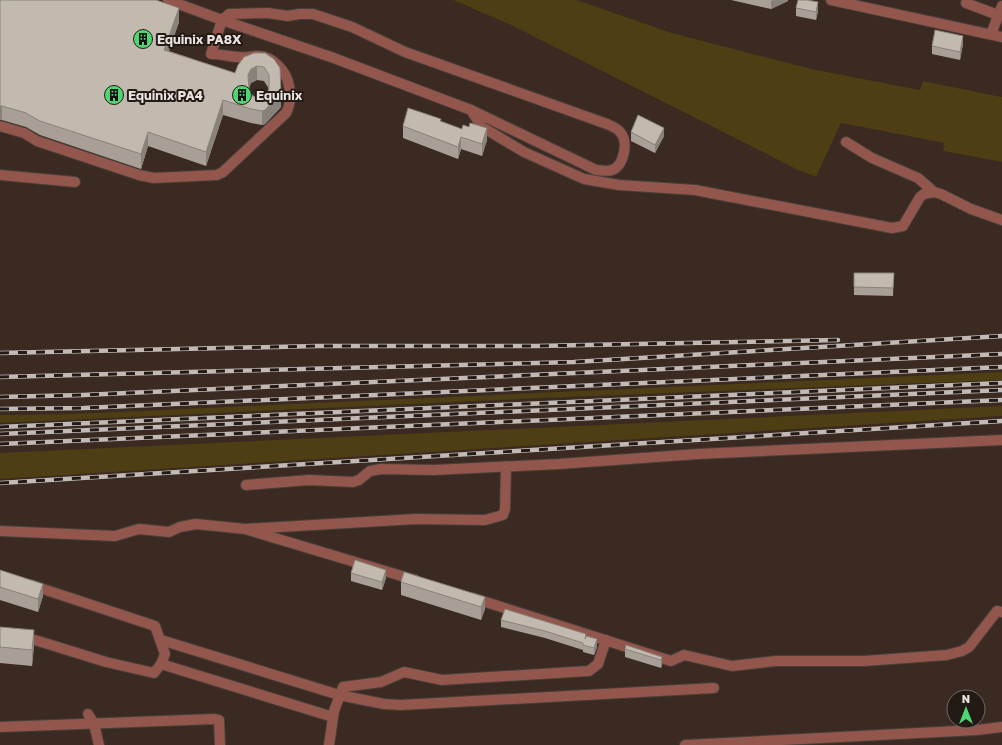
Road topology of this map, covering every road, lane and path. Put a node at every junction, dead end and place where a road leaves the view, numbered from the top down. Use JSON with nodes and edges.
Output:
{"nodes":[{"id":1,"x":168,"y":0,"type":"edge"},
{"id":2,"x":832,"y":0,"type":"edge"},
{"id":3,"x":964,"y":1,"type":"edge"},
{"id":4,"x":1002,"y":6,"type":"edge"},
{"id":5,"x":998,"y":15,"type":"junction"},
{"id":6,"x":222,"y":20,"type":"junction"},
{"id":7,"x":991,"y":34,"type":"junction"},
{"id":8,"x":1002,"y":37,"type":"edge"},
{"id":9,"x":471,"y":110,"type":"junction"},
{"id":10,"x":0,"y":126,"type":"edge"},
{"id":11,"x":846,"y":142,"type":"dead end"},
{"id":12,"x":0,"y":175,"type":"edge"},
{"id":13,"x":75,"y":182,"type":"dead end"},
{"id":14,"x":934,"y":192,"type":"junction"},
{"id":15,"x":1002,"y":220,"type":"edge"},
{"id":16,"x":1002,"y":440,"type":"edge"},
{"id":17,"x":506,"y":467,"type":"junction"},
{"id":18,"x":246,"y":485,"type":"dead end"},
{"id":19,"x":245,"y":529,"type":"junction"},
{"id":20,"x":0,"y":531,"type":"edge"},
{"id":21,"x":22,"y":582,"type":"edge"},
{"id":22,"x":423,"y":582,"type":"edge"},
{"id":23,"x":461,"y":594,"type":"edge"},
{"id":24,"x":1002,"y":612,"type":"edge"},
{"id":25,"x":0,"y":637,"type":"edge"},
{"id":26,"x":161,"y":640,"type":"junction"},
{"id":27,"x":606,"y":640,"type":"junction"},
{"id":28,"x":161,"y":664,"type":"junction"},
{"id":29,"x":714,"y":688,"type":"dead end"},
{"id":30,"x":340,"y":695,"type":"junction"},
{"id":31,"x":88,"y":714,"type":"dead end"},
{"id":32,"x":333,"y":717,"type":"junction"},
{"id":33,"x":94,"y":724,"type":"junction"},
{"id":34,"x":0,"y":727,"type":"edge"},
{"id":35,"x":1002,"y":727,"type":"edge"},
{"id":36,"x":99,"y":745,"type":"edge"},
{"id":37,"x":220,"y":745,"type":"edge"},
{"id":38,"x":329,"y":745,"type":"edge"},
{"id":39,"x":685,"y":745,"type":"edge"}],
"edges":[{"from":1,"to":6,"type":"street"},
{"from":2,"to":7,"type":"street"},
{"from":3,"to":5,"type":"street"},
{"from":4,"to":5,"type":"street"},
{"from":5,"to":7,"type":"street"},
{"from":6,"to":9,"type":"street"},
{"from":6,"to":9,"type":"street"},
{"from":6,"to":10,"type":"street"},
{"from":7,"to":8,"type":"street"},
{"from":9,"to":14,"type":"street"},
{"from":11,"to":14,"type":"street"},
{"from":12,"to":13,"type":"street"},
{"from":14,"to":15,"type":"street"},
{"from":16,"to":17,"type":"street"},
{"from":17,"to":18,"type":"street"},
{"from":17,"to":19,"type":"street"},
{"from":19,"to":20,"type":"street"},
{"from":19,"to":22,"type":"street"},
{"from":21,"to":26,"type":"street"},
{"from":23,"to":27,"type":"street"},
{"from":24,"to":27,"type":"street"},
{"from":25,"to":28,"type":"street"},
{"from":26,"to":28,"type":"street"},
{"from":26,"to":30,"type":"street"},
{"from":27,"to":30,"type":"street"},
{"from":28,"to":32,"type":"street"},
{"from":29,"to":30,"type":"street"},
{"from":30,"to":32,"type":"street"},
{"from":31,"to":33,"type":"street"},
{"from":32,"to":38,"type":"street"},
{"from":33,"to":34,"type":"street"},
{"from":33,"to":36,"type":"street"},
{"from":33,"to":37,"type":"street"},
{"from":35,"to":39,"type":"street"}]}
